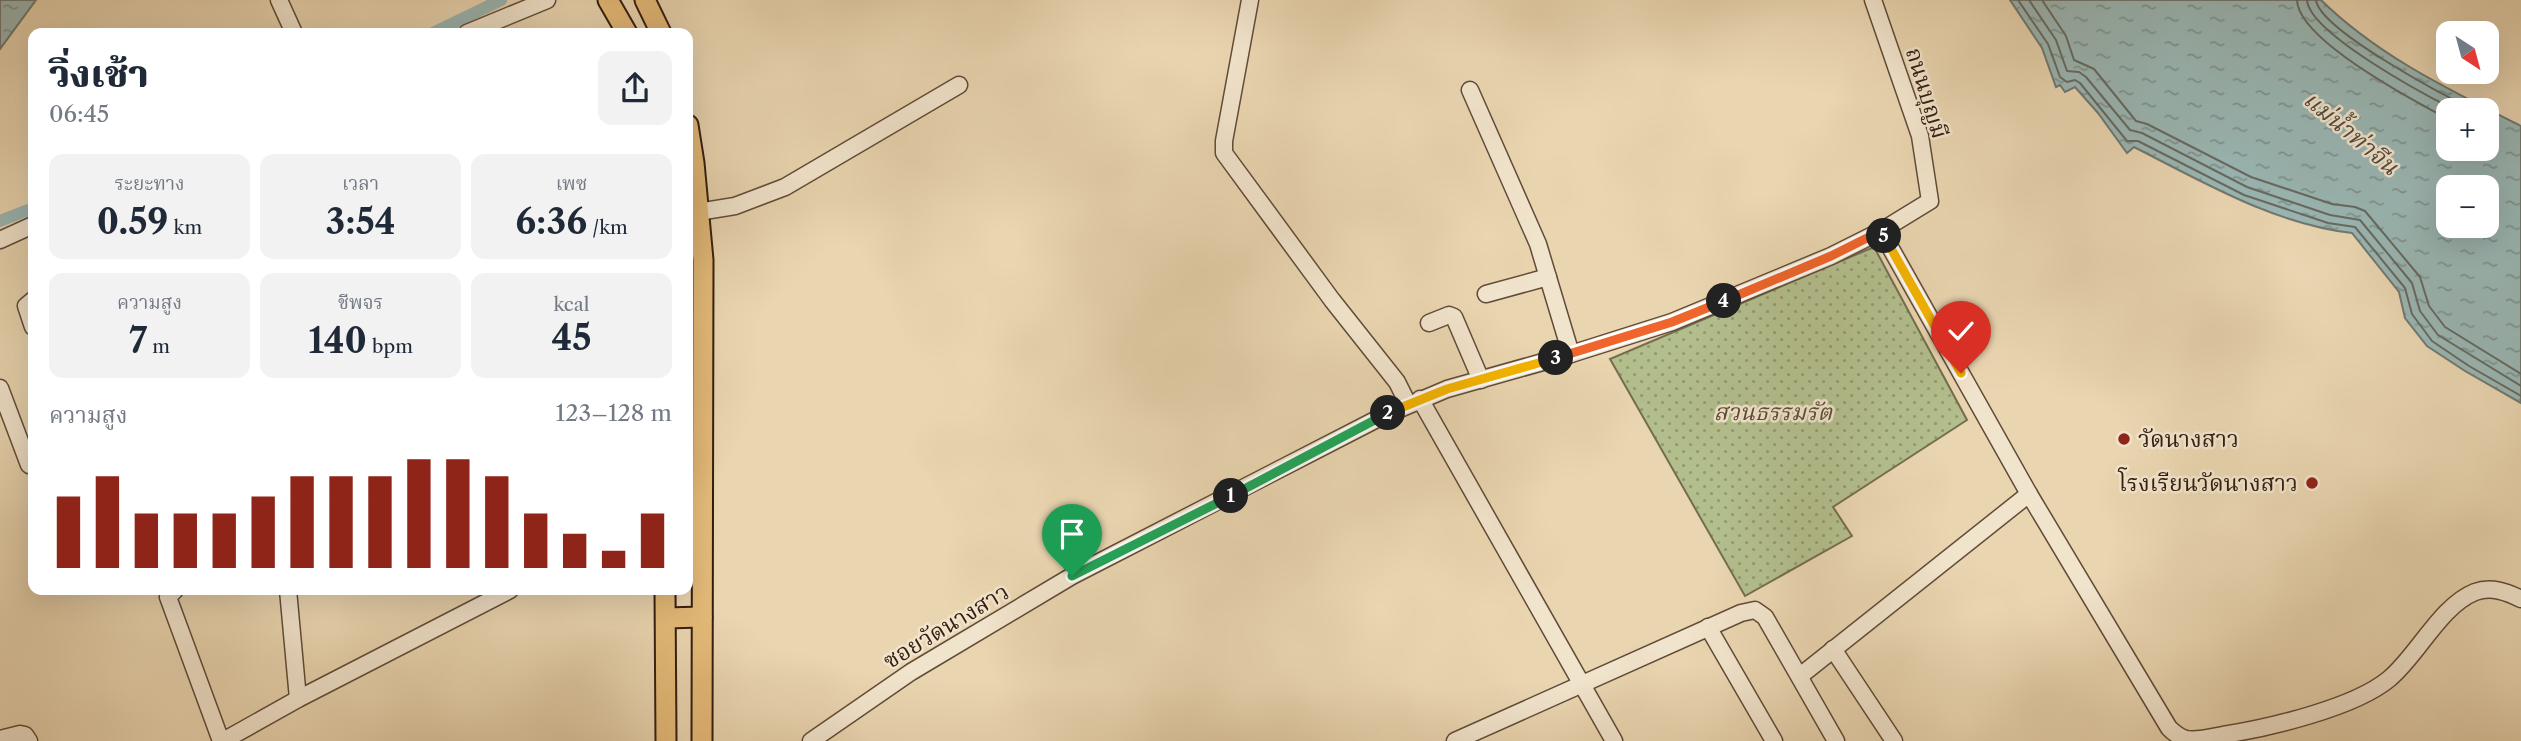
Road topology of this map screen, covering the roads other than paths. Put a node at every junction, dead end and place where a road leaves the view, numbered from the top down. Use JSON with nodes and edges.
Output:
{"nodes":[{"id":1,"x":279,"y":0,"type":"edge"},
{"id":2,"x":547,"y":0,"type":"edge"},
{"id":3,"x":608,"y":0,"type":"edge"},
{"id":4,"x":645,"y":0,"type":"edge"},
{"id":5,"x":1250,"y":0,"type":"edge"},
{"id":6,"x":1873,"y":0,"type":"edge"},
{"id":7,"x":292,"y":28,"type":"edge"},
{"id":8,"x":479,"y":28,"type":"edge"},
{"id":9,"x":624,"y":28,"type":"edge"},
{"id":10,"x":659,"y":28,"type":"edge"},
{"id":11,"x":959,"y":85,"type":"dead end"},
{"id":12,"x":1470,"y":90,"type":"dead end"},
{"id":13,"x":693,"y":168,"type":"edge"},
{"id":14,"x":1930,"y":201,"type":"joint"},
{"id":15,"x":698,"y":212,"type":"junction"},
{"id":16,"x":28,"y":227,"type":"edge"},
{"id":17,"x":1881,"y":231,"type":"junction"},
{"id":18,"x":0,"y":240,"type":"edge"},
{"id":19,"x":1548,"y":277,"type":"junction"},
{"id":20,"x":1486,"y":294,"type":"dead end"},
{"id":21,"x":1429,"y":323,"type":"dead end"},
{"id":22,"x":1571,"y":354,"type":"junction"},
{"id":23,"x":1481,"y":380,"type":"junction"},
{"id":24,"x":0,"y":388,"type":"edge"},
{"id":25,"x":1414,"y":401,"type":"junction"},
{"id":26,"x":28,"y":462,"type":"edge"},
{"id":27,"x":2029,"y":494,"type":"junction"},
{"id":28,"x":168,"y":595,"type":"edge"},
{"id":29,"x":288,"y":595,"type":"edge"},
{"id":30,"x":500,"y":595,"type":"edge"},
{"id":31,"x":666,"y":595,"type":"edge"},
{"id":32,"x":2521,"y":599,"type":"edge"},
{"id":33,"x":702,"y":617,"type":"junction"},
{"id":34,"x":666,"y":618,"type":"junction"},
{"id":35,"x":1708,"y":627,"type":"junction"},
{"id":36,"x":1833,"y":649,"type":"junction"},
{"id":37,"x":1800,"y":676,"type":"junction"},
{"id":38,"x":1582,"y":684,"type":"junction"},
{"id":39,"x":298,"y":699,"type":"junction"},
{"id":40,"x":2,"y":733,"type":"edge"},
{"id":41,"x":29,"y":741,"type":"edge"},
{"id":42,"x":222,"y":741,"type":"edge"},
{"id":43,"x":667,"y":741,"type":"edge"},
{"id":44,"x":702,"y":741,"type":"edge"},
{"id":45,"x":811,"y":741,"type":"edge"},
{"id":46,"x":1455,"y":741,"type":"edge"},
{"id":47,"x":1614,"y":741,"type":"edge"},
{"id":48,"x":1774,"y":741,"type":"edge"},
{"id":49,"x":1836,"y":741,"type":"edge"},
{"id":50,"x":1894,"y":741,"type":"edge"}],
"edges":[{"from":1,"to":7,"type":"street"},
{"from":2,"to":8,"type":"street"},
{"from":3,"to":9,"type":"main road"},
{"from":4,"to":10,"type":"main road"},
{"from":5,"to":25,"type":"street"},
{"from":6,"to":14,"type":"street","name":"ถนนบุญมี"},
{"from":11,"to":15,"type":"street"},
{"from":12,"to":19,"type":"street"},
{"from":13,"to":15,"type":"main road"},
{"from":14,"to":17,"type":"street","name":"ซอยวัดนางสาว"},
{"from":15,"to":33,"type":"main road"},
{"from":16,"to":18,"type":"street"},
{"from":17,"to":22,"type":"street","name":"ซอยวัดนางสาว"},
{"from":17,"to":27,"type":"street"},
{"from":19,"to":20,"type":"street"},
{"from":19,"to":22,"type":"street"},
{"from":21,"to":23,"type":"street"},
{"from":22,"to":23,"type":"street","name":"ซอยวัดนางสาว"},
{"from":23,"to":25,"type":"street","name":"ซอยวัดนางสาว"},
{"from":24,"to":26,"type":"street"},
{"from":25,"to":38,"type":"street"},
{"from":25,"to":45,"type":"street","name":"ซอยวัดนางสาว"},
{"from":27,"to":32,"type":"street"},
{"from":27,"to":36,"type":"street"},
{"from":28,"to":42,"type":"street"},
{"from":29,"to":39,"type":"street"},
{"from":30,"to":39,"type":"street"},
{"from":31,"to":34,"type":"main road"},
{"from":33,"to":34,"type":"main road"},
{"from":33,"to":44,"type":"main road"},
{"from":34,"to":43,"type":"main road"},
{"from":35,"to":37,"type":"street"},
{"from":35,"to":38,"type":"street"},
{"from":35,"to":48,"type":"street"},
{"from":36,"to":37,"type":"street"},
{"from":36,"to":50,"type":"street"},
{"from":37,"to":49,"type":"street"},
{"from":38,"to":46,"type":"street"},
{"from":38,"to":47,"type":"street"},
{"from":39,"to":42,"type":"street"},
{"from":40,"to":41,"type":"street"}]}
